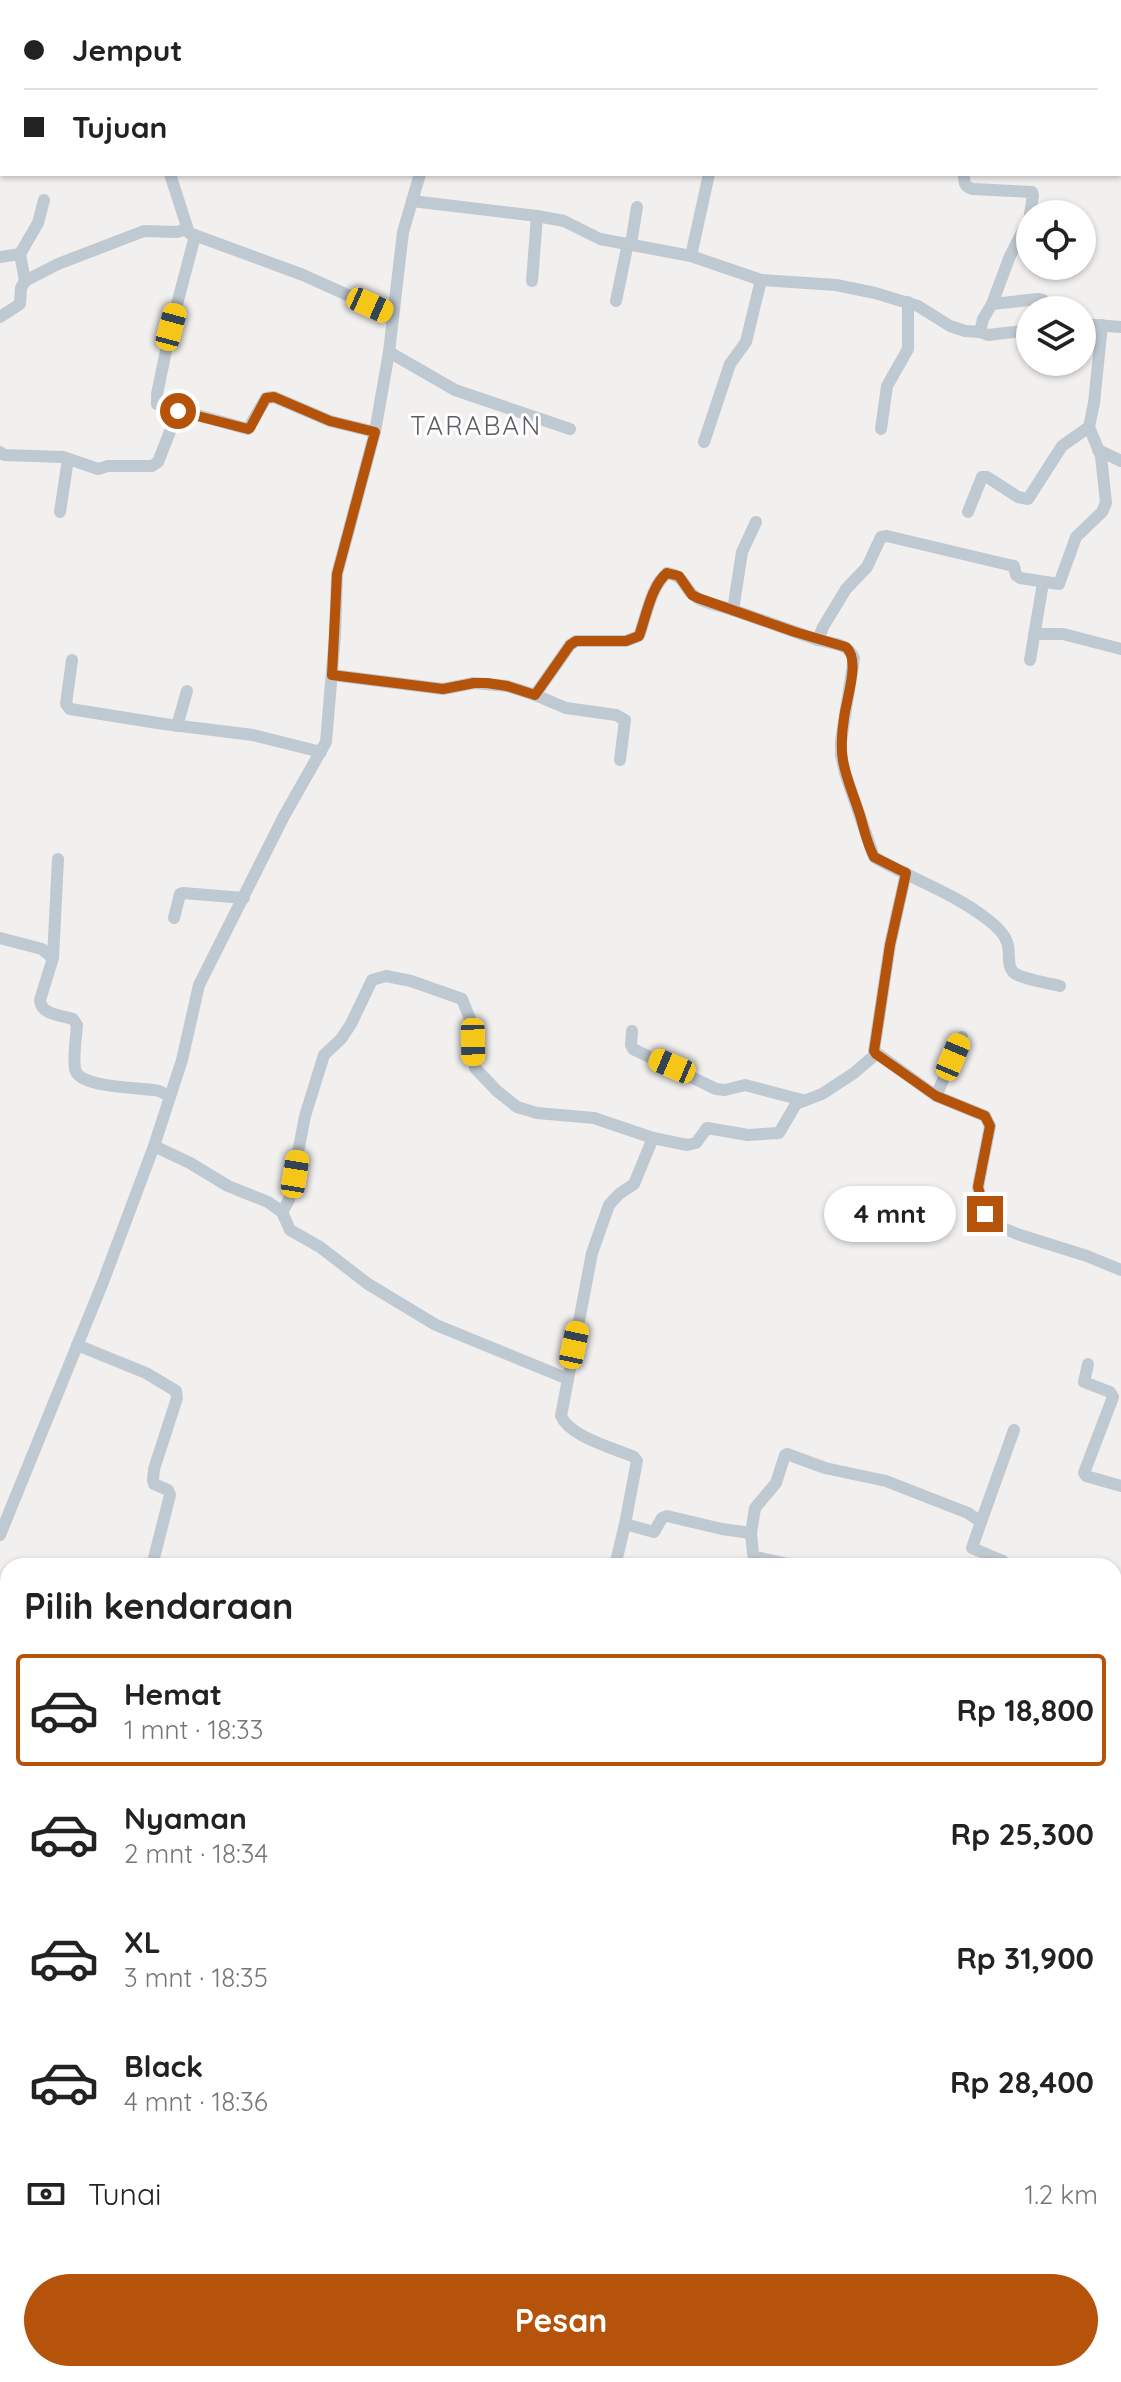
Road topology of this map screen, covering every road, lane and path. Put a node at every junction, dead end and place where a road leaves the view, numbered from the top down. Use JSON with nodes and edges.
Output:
{"nodes":[{"id":1,"x":171,"y":176,"type":"edge"},
{"id":2,"x":419,"y":176,"type":"edge"},
{"id":3,"x":708,"y":176,"type":"edge"},
{"id":4,"x":964,"y":176,"type":"edge"},
{"id":5,"x":44,"y":200,"type":"dead end"},
{"id":6,"x":1032,"y":200,"type":"edge"},
{"id":7,"x":412,"y":201,"type":"junction"},
{"id":8,"x":637,"y":207,"type":"dead end"},
{"id":9,"x":537,"y":216,"type":"junction"},
{"id":10,"x":191,"y":232,"type":"junction"},
{"id":11,"x":630,"y":244,"type":"junction"},
{"id":12,"x":1016,"y":244,"type":"edge"},
{"id":13,"x":20,"y":254,"type":"junction"},
{"id":14,"x":691,"y":256,"type":"junction"},
{"id":15,"x":0,"y":257,"type":"edge"},
{"id":16,"x":761,"y":280,"type":"junction"},
{"id":17,"x":25,"y":281,"type":"junction"},
{"id":18,"x":532,"y":281,"type":"dead end"},
{"id":19,"x":616,"y":301,"type":"dead end"},
{"id":20,"x":1016,"y":301,"type":"edge"},
{"id":21,"x":908,"y":302,"type":"junction"},
{"id":22,"x":992,"y":304,"type":"junction"},
{"id":23,"x":392,"y":315,"type":"junction"},
{"id":24,"x":0,"y":317,"type":"edge"},
{"id":25,"x":1096,"y":325,"type":"edge"},
{"id":26,"x":1102,"y":325,"type":"junction"},
{"id":27,"x":1121,"y":327,"type":"edge"},
{"id":28,"x":980,"y":332,"type":"junction"},
{"id":29,"x":1016,"y":332,"type":"edge"},
{"id":30,"x":389,"y":352,"type":"junction"},
{"id":31,"x":178,"y":411,"type":"junction"},
{"id":32,"x":1089,"y":427,"type":"junction"},
{"id":33,"x":570,"y":429,"type":"dead end"},
{"id":34,"x":881,"y":429,"type":"dead end"},
{"id":35,"x":375,"y":432,"type":"junction"},
{"id":36,"x":704,"y":442,"type":"dead end"},
{"id":37,"x":1098,"y":450,"type":"junction"},
{"id":38,"x":0,"y":452,"type":"edge"},
{"id":39,"x":68,"y":459,"type":"junction"},
{"id":40,"x":1121,"y":461,"type":"edge"},
{"id":41,"x":60,"y":512,"type":"dead end"},
{"id":42,"x":968,"y":512,"type":"dead end"},
{"id":43,"x":756,"y":522,"type":"dead end"},
{"id":44,"x":1043,"y":583,"type":"junction"},
{"id":45,"x":733,"y":610,"type":"junction"},
{"id":46,"x":1034,"y":634,"type":"junction"},
{"id":47,"x":818,"y":640,"type":"junction"},
{"id":48,"x":1121,"y":649,"type":"edge"},
{"id":49,"x":72,"y":660,"type":"dead end"},
{"id":50,"x":1030,"y":660,"type":"dead end"},
{"id":51,"x":332,"y":675,"type":"junction"},
{"id":52,"x":187,"y":691,"type":"dead end"},
{"id":53,"x":535,"y":695,"type":"junction"},
{"id":54,"x":177,"y":726,"type":"junction"},
{"id":55,"x":321,"y":752,"type":"junction"},
{"id":56,"x":620,"y":760,"type":"dead end"},
{"id":57,"x":58,"y":859,"type":"dead end"},
{"id":58,"x":906,"y":873,"type":"junction"},
{"id":59,"x":244,"y":898,"type":"junction"},
{"id":60,"x":174,"y":918,"type":"dead end"},
{"id":61,"x":0,"y":938,"type":"edge"},
{"id":62,"x":53,"y":958,"type":"junction"},
{"id":63,"x":1060,"y":986,"type":"dead end"},
{"id":64,"x":632,"y":1031,"type":"dead end"},
{"id":65,"x":962,"y":1037,"type":"dead end"},
{"id":66,"x":876,"y":1054,"type":"junction"},
{"id":67,"x":170,"y":1096,"type":"junction"},
{"id":68,"x":936,"y":1096,"type":"junction"},
{"id":69,"x":802,"y":1100,"type":"junction"},
{"id":70,"x":653,"y":1138,"type":"junction"},
{"id":71,"x":154,"y":1146,"type":"junction"},
{"id":72,"x":282,"y":1212,"type":"junction"},
{"id":73,"x":1121,"y":1270,"type":"edge"},
{"id":74,"x":77,"y":1345,"type":"junction"},
{"id":75,"x":1088,"y":1364,"type":"dead end"},
{"id":76,"x":568,"y":1379,"type":"junction"},
{"id":77,"x":1014,"y":1430,"type":"dead end"},
{"id":78,"x":1121,"y":1486,"type":"edge"},
{"id":79,"x":981,"y":1522,"type":"junction"},
{"id":80,"x":625,"y":1524,"type":"junction"},
{"id":81,"x":751,"y":1533,"type":"junction"},
{"id":82,"x":0,"y":1535,"type":"edge"},
{"id":83,"x":154,"y":1558,"type":"edge"},
{"id":84,"x":617,"y":1558,"type":"edge"},
{"id":85,"x":761,"y":1558,"type":"edge"},
{"id":86,"x":996,"y":1558,"type":"edge"}],
"edges":[{"from":1,"to":10,"type":"street"},
{"from":2,"to":7,"type":"street"},
{"from":3,"to":14,"type":"street"},
{"from":4,"to":6,"type":"street"},
{"from":5,"to":13,"type":"street"},
{"from":7,"to":9,"type":"street"},
{"from":7,"to":23,"type":"street"},
{"from":8,"to":11,"type":"street"},
{"from":9,"to":11,"type":"street"},
{"from":9,"to":18,"type":"street"},
{"from":10,"to":17,"type":"street"},
{"from":10,"to":23,"type":"street"},
{"from":10,"to":31,"type":"street"},
{"from":11,"to":14,"type":"street"},
{"from":11,"to":19,"type":"street"},
{"from":12,"to":22,"type":"street"},
{"from":13,"to":15,"type":"street"},
{"from":13,"to":17,"type":"street"},
{"from":14,"to":16,"type":"street"},
{"from":16,"to":21,"type":"street"},
{"from":16,"to":36,"type":"street"},
{"from":17,"to":24,"type":"street"},
{"from":20,"to":22,"type":"street"},
{"from":21,"to":28,"type":"street"},
{"from":21,"to":34,"type":"street"},
{"from":22,"to":28,"type":"street"},
{"from":23,"to":30,"type":"street"},
{"from":25,"to":26,"type":"street"},
{"from":26,"to":27,"type":"street"},
{"from":26,"to":32,"type":"street"},
{"from":28,"to":29,"type":"street"},
{"from":30,"to":33,"type":"street"},
{"from":30,"to":35,"type":"street"},
{"from":31,"to":35,"type":"street"},
{"from":31,"to":39,"type":"street"},
{"from":32,"to":37,"type":"street"},
{"from":32,"to":42,"type":"street"},
{"from":35,"to":51,"type":"street"},
{"from":37,"to":40,"type":"street"},
{"from":37,"to":44,"type":"street"},
{"from":38,"to":39,"type":"street"},
{"from":39,"to":41,"type":"street"},
{"from":43,"to":45,"type":"street"},
{"from":44,"to":46,"type":"street"},
{"from":44,"to":47,"type":"street"},
{"from":45,"to":47,"type":"street"},
{"from":45,"to":53,"type":"street"},
{"from":46,"to":48,"type":"street"},
{"from":46,"to":50,"type":"street"},
{"from":47,"to":58,"type":"street"},
{"from":49,"to":54,"type":"street"},
{"from":51,"to":53,"type":"street"},
{"from":51,"to":55,"type":"street"},
{"from":52,"to":54,"type":"street"},
{"from":53,"to":56,"type":"street"},
{"from":54,"to":55,"type":"street"},
{"from":55,"to":59,"type":"street"},
{"from":57,"to":62,"type":"street"},
{"from":58,"to":63,"type":"street"},
{"from":58,"to":66,"type":"street"},
{"from":59,"to":60,"type":"street"},
{"from":59,"to":67,"type":"street"},
{"from":61,"to":62,"type":"street"},
{"from":62,"to":67,"type":"street"},
{"from":64,"to":69,"type":"street"},
{"from":65,"to":68,"type":"street"},
{"from":66,"to":68,"type":"street"},
{"from":66,"to":69,"type":"street"},
{"from":67,"to":71,"type":"street"},
{"from":68,"to":73,"type":"street"},
{"from":69,"to":70,"type":"street"},
{"from":70,"to":72,"type":"street"},
{"from":70,"to":76,"type":"street"},
{"from":71,"to":72,"type":"street"},
{"from":71,"to":74,"type":"street"},
{"from":72,"to":76,"type":"street"},
{"from":74,"to":82,"type":"street"},
{"from":74,"to":83,"type":"street"},
{"from":75,"to":78,"type":"street"},
{"from":76,"to":80,"type":"street"},
{"from":77,"to":79,"type":"street"},
{"from":79,"to":81,"type":"street"},
{"from":79,"to":86,"type":"street"},
{"from":80,"to":81,"type":"street"},
{"from":80,"to":84,"type":"street"},
{"from":81,"to":85,"type":"street"}]}
